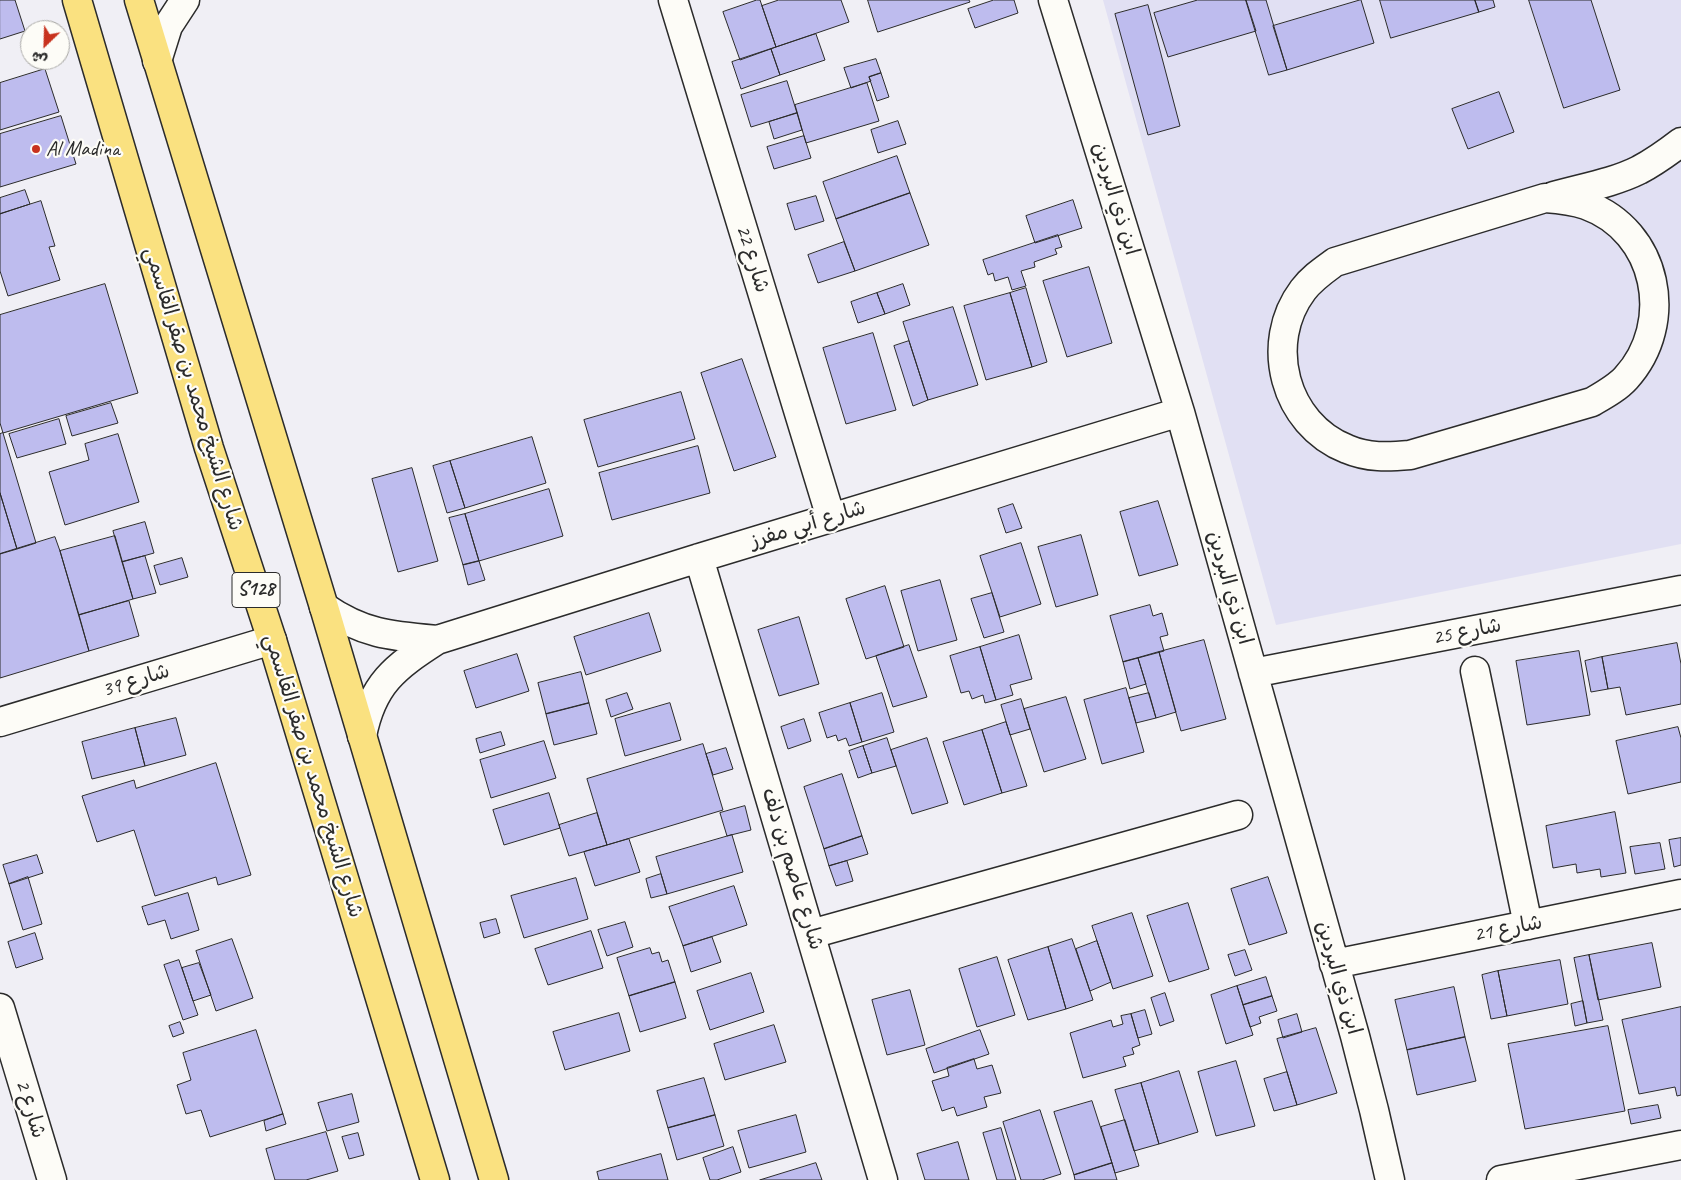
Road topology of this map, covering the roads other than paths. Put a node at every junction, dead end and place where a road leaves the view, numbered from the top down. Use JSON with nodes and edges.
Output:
{"nodes":[{"id":1,"x":77,"y":0,"type":"edge"},
{"id":2,"x":139,"y":0,"type":"edge"},
{"id":3,"x":185,"y":0,"type":"edge"},
{"id":4,"x":673,"y":0,"type":"edge"},
{"id":5,"x":1053,"y":0,"type":"edge"},
{"id":6,"x":157,"y":61,"type":"junction"},
{"id":7,"x":1681,"y":142,"type":"edge"},
{"id":8,"x":1545,"y":198,"type":"junction"},
{"id":9,"x":1180,"y":412,"type":"junction"},
{"id":10,"x":831,"y":518,"type":"junction"},
{"id":11,"x":699,"y":558,"type":"junction"},
{"id":12,"x":1681,"y":590,"type":"edge"},
{"id":13,"x":324,"y":607,"type":"junction"},
{"id":14,"x":272,"y":640,"type":"junction"},
{"id":15,"x":437,"y":640,"type":"junction"},
{"id":16,"x":1475,"y":671,"type":"dead end"},
{"id":17,"x":1253,"y":673,"type":"junction"},
{"id":18,"x":0,"y":722,"type":"edge"},
{"id":19,"x":362,"y":736,"type":"junction"},
{"id":20,"x":1238,"y":814,"type":"dead end"},
{"id":21,"x":1681,"y":894,"type":"edge"},
{"id":22,"x":1528,"y":925,"type":"junction"},
{"id":23,"x":811,"y":934,"type":"junction"},
{"id":24,"x":1334,"y":964,"type":"junction"},
{"id":25,"x":0,"y":1008,"type":"edge"},
{"id":26,"x":1681,"y":1144,"type":"edge"},
{"id":27,"x":435,"y":1176,"type":"edge"},
{"id":28,"x":1385,"y":1179,"type":"edge"},
{"id":29,"x":52,"y":1180,"type":"edge"},
{"id":30,"x":494,"y":1180,"type":"edge"},
{"id":31,"x":883,"y":1180,"type":"edge"},
{"id":32,"x":1501,"y":1180,"type":"edge"}],
"edges":[{"from":1,"to":14,"type":"main road","name":"شارع الشيخ محمد بن صقر القاسمي","number":"S128"},
{"from":2,"to":6,"type":"main road"},
{"from":3,"to":6,"type":"street"},
{"from":4,"to":10,"type":"street","name":"شارع 22"},
{"from":5,"to":9,"type":"street","name":"ابن ذي البردين"},
{"from":6,"to":13,"type":"main road"},
{"from":7,"to":8,"type":"street"},
{"from":8,"to":8,"type":"street"},
{"from":9,"to":10,"type":"street","name":"شارع أبي مفرز"},
{"from":9,"to":17,"type":"street","name":"ابن ذي البردين"},
{"from":10,"to":11,"type":"street","name":"شارع أبي مفرز"},
{"from":11,"to":15,"type":"street","name":"شارع أبي مفرز"},
{"from":11,"to":23,"type":"street","name":"شارع عاصم بن دلف"},
{"from":12,"to":17,"type":"street","name":"شارع 25"},
{"from":13,"to":15,"type":"street","name":"شارع أبي مفرز"},
{"from":13,"to":19,"type":"main road"},
{"from":14,"to":18,"type":"street","name":"شارع 39"},
{"from":14,"to":27,"type":"main road","name":"شارع الشيخ محمد بن صقر القاسمي","number":"S128"},
{"from":15,"to":19,"type":"street","name":"شارع أبي مفرز"},
{"from":16,"to":22,"type":"street"},
{"from":17,"to":24,"type":"street","name":"ابن ذي البردين"},
{"from":19,"to":30,"type":"main road"},
{"from":20,"to":23,"type":"street"},
{"from":21,"to":22,"type":"street","name":"شارع 21"},
{"from":22,"to":24,"type":"street","name":"شارع 21"},
{"from":23,"to":31,"type":"street","name":"شارع عاصم بن دلف"},
{"from":24,"to":28,"type":"street","name":"ابن ذي البردين"},
{"from":25,"to":29,"type":"street","name":"شارع 2"},
{"from":26,"to":32,"type":"street"}]}
